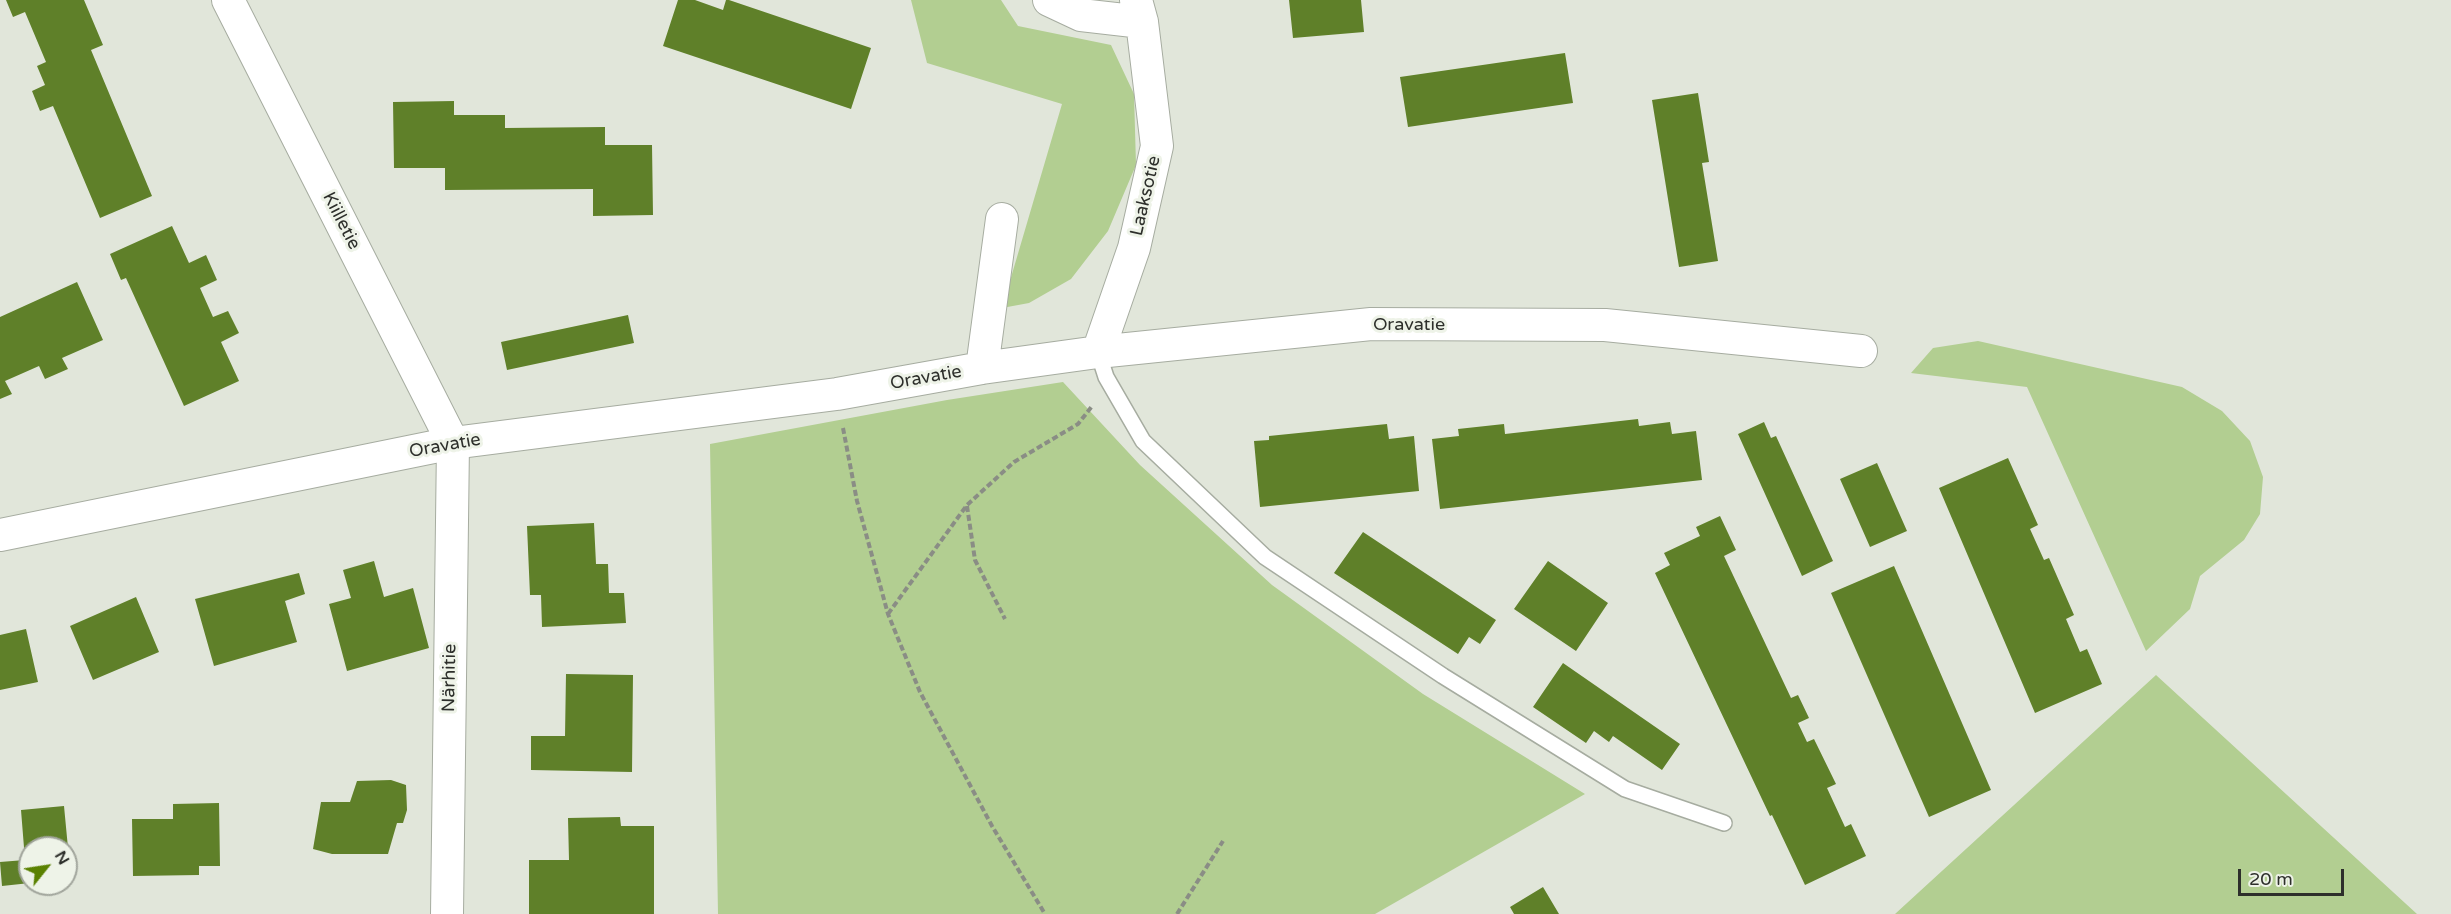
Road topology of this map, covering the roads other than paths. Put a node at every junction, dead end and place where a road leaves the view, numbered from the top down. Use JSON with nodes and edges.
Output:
{"nodes":[{"id":1,"x":228,"y":0,"type":"edge"},
{"id":2,"x":1049,"y":0,"type":"edge"},
{"id":3,"x":1139,"y":11,"type":"edge"},
{"id":4,"x":1002,"y":219,"type":"dead end"},
{"id":5,"x":1862,"y":351,"type":"dead end"},
{"id":6,"x":1102,"y":365,"type":"junction"},
{"id":7,"x":982,"y":368,"type":"junction"},
{"id":8,"x":453,"y":443,"type":"junction"},
{"id":9,"x":0,"y":535,"type":"edge"},
{"id":10,"x":1724,"y":823,"type":"dead end"},
{"id":11,"x":447,"y":914,"type":"edge"}],
"edges":[{"from":1,"to":8,"type":"street","name":"Kiilletie"},
{"from":2,"to":3,"type":"street"},
{"from":3,"to":6,"type":"street","name":"Laaksotie"},
{"from":4,"to":7,"type":"street"},
{"from":5,"to":6,"type":"street","name":"Oravatie"},
{"from":6,"to":7,"type":"street","name":"Oravatie"},
{"from":6,"to":10,"type":"lane"},
{"from":7,"to":8,"type":"street","name":"Oravatie"},
{"from":8,"to":9,"type":"street","name":"Oravatie"},
{"from":8,"to":11,"type":"street","name":"Närhitie"}]}
